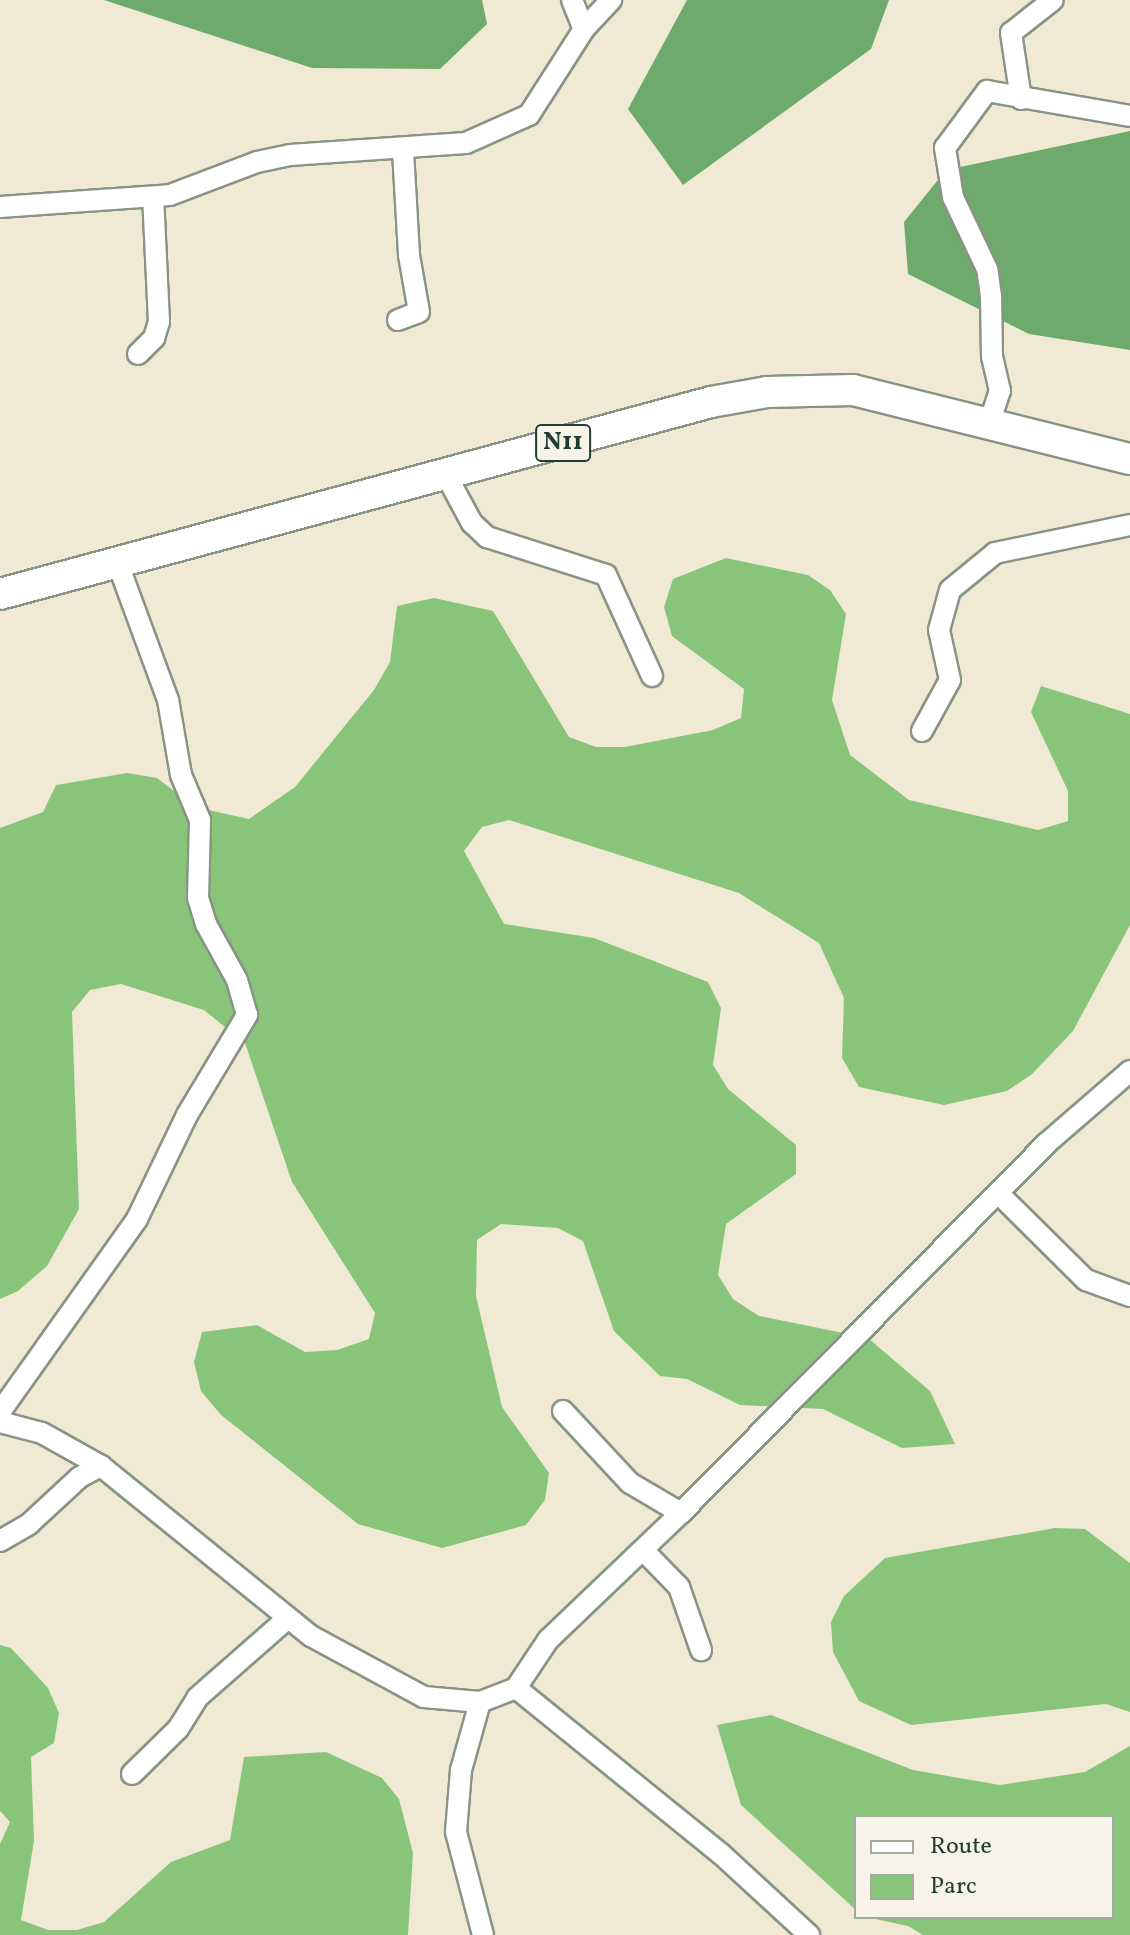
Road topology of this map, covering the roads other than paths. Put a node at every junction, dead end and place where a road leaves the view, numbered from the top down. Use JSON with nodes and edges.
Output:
{"nodes":[{"id":1,"x":572,"y":0,"type":"edge"},
{"id":2,"x":611,"y":0,"type":"edge"},
{"id":3,"x":1053,"y":0,"type":"edge"},
{"id":4,"x":584,"y":29,"type":"junction"},
{"id":5,"x":1021,"y":99,"type":"junction"},
{"id":6,"x":1130,"y":116,"type":"edge"},
{"id":7,"x":403,"y":150,"type":"junction"},
{"id":8,"x":153,"y":197,"type":"junction"},
{"id":9,"x":0,"y":207,"type":"edge"},
{"id":10,"x":398,"y":320,"type":"dead end"},
{"id":11,"x":138,"y":354,"type":"dead end"},
{"id":12,"x":990,"y":421,"type":"junction"},
{"id":13,"x":1130,"y":459,"type":"edge"},
{"id":14,"x":446,"y":475,"type":"junction"},
{"id":15,"x":1130,"y":525,"type":"edge"},
{"id":16,"x":116,"y":559,"type":"junction"},
{"id":17,"x":0,"y":594,"type":"edge"},
{"id":18,"x":652,"y":676,"type":"dead end"},
{"id":19,"x":922,"y":731,"type":"dead end"},
{"id":20,"x":1130,"y":1071,"type":"edge"},
{"id":21,"x":1000,"y":1195,"type":"junction"},
{"id":22,"x":1130,"y":1296,"type":"edge"},
{"id":23,"x":563,"y":1411,"type":"dead end"},
{"id":24,"x":0,"y":1412,"type":"edge"},
{"id":25,"x":0,"y":1422,"type":"edge"},
{"id":26,"x":101,"y":1466,"type":"junction"},
{"id":27,"x":681,"y":1513,"type":"junction"},
{"id":28,"x":0,"y":1541,"type":"edge"},
{"id":29,"x":643,"y":1550,"type":"junction"},
{"id":30,"x":288,"y":1618,"type":"junction"},
{"id":31,"x":701,"y":1650,"type":"dead end"},
{"id":32,"x":516,"y":1688,"type":"junction"},
{"id":33,"x":480,"y":1702,"type":"junction"},
{"id":34,"x":132,"y":1774,"type":"dead end"},
{"id":35,"x":483,"y":1935,"type":"edge"},
{"id":36,"x":809,"y":1935,"type":"edge"}],
"edges":[{"from":1,"to":4,"type":"street"},
{"from":2,"to":4,"type":"street"},
{"from":3,"to":5,"type":"street"},
{"from":4,"to":7,"type":"street"},
{"from":5,"to":6,"type":"street"},
{"from":5,"to":12,"type":"street"},
{"from":7,"to":8,"type":"street"},
{"from":7,"to":10,"type":"street"},
{"from":8,"to":9,"type":"street"},
{"from":8,"to":11,"type":"street"},
{"from":12,"to":13,"type":"highway","number":"N11"},
{"from":12,"to":14,"type":"highway","number":"N11"},
{"from":14,"to":16,"type":"highway","number":"N11"},
{"from":14,"to":18,"type":"street"},
{"from":15,"to":19,"type":"street"},
{"from":16,"to":17,"type":"highway","number":"N11"},
{"from":16,"to":24,"type":"street"},
{"from":20,"to":21,"type":"street"},
{"from":21,"to":22,"type":"street"},
{"from":21,"to":27,"type":"street"},
{"from":23,"to":27,"type":"street"},
{"from":25,"to":26,"type":"street"},
{"from":26,"to":28,"type":"street"},
{"from":26,"to":30,"type":"street"},
{"from":27,"to":29,"type":"street"},
{"from":29,"to":31,"type":"street"},
{"from":29,"to":32,"type":"street"},
{"from":30,"to":33,"type":"street"},
{"from":30,"to":34,"type":"street"},
{"from":32,"to":33,"type":"street"},
{"from":32,"to":36,"type":"street"},
{"from":33,"to":35,"type":"street"}]}
